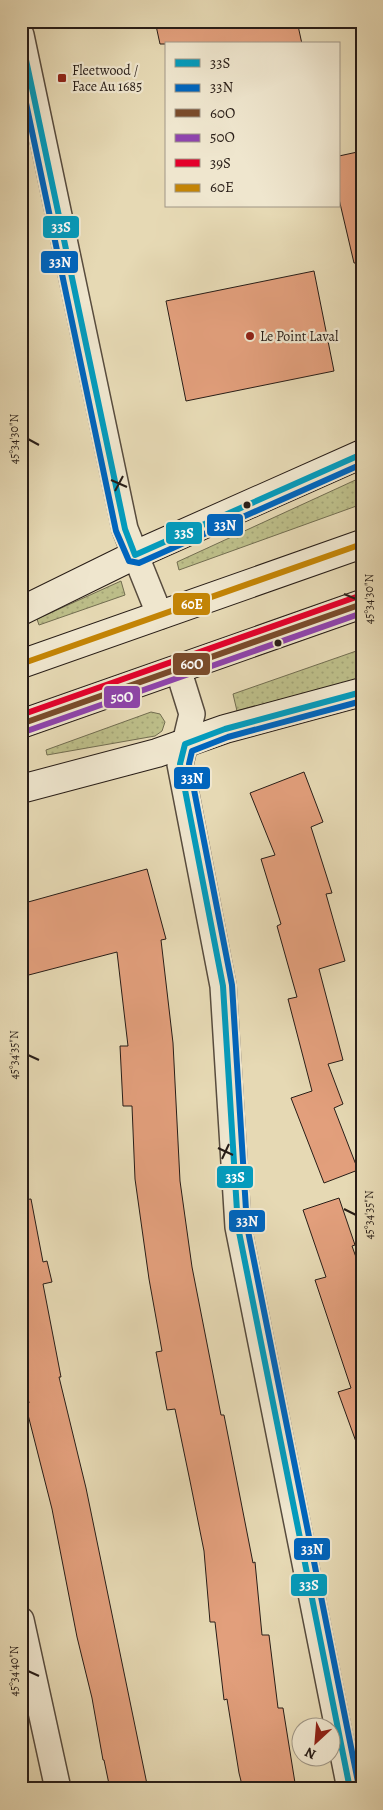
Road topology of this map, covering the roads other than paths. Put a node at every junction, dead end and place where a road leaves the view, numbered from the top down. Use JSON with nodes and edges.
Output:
{"nodes":[{"id":1,"x":21,"y":35,"type":"edge"},
{"id":2,"x":362,"y":454,"type":"edge"},
{"id":3,"x":362,"y":544,"type":"edge"},
{"id":4,"x":135,"y":555,"type":"junction"},
{"id":5,"x":362,"y":604,"type":"edge"},
{"id":6,"x":21,"y":611,"type":"edge"},
{"id":7,"x":160,"y":616,"type":"junction"},
{"id":8,"x":21,"y":664,"type":"edge"},
{"id":9,"x":178,"y":669,"type":"junction"},
{"id":10,"x":362,"y":692,"type":"edge"},
{"id":11,"x":21,"y":724,"type":"edge"},
{"id":12,"x":185,"y":744,"type":"junction"},
{"id":13,"x":21,"y":788,"type":"edge"},
{"id":14,"x":21,"y":1620,"type":"edge"},
{"id":15,"x":58,"y":1789,"type":"edge"},
{"id":16,"x":350,"y":1789,"type":"edge"}],
"edges":[{"from":1,"to":4,"type":"street"},
{"from":2,"to":4,"type":"main road"},
{"from":3,"to":7,"type":"main road"},
{"from":4,"to":6,"type":"main road"},
{"from":4,"to":7,"type":"street"},
{"from":5,"to":9,"type":"main road"},
{"from":7,"to":8,"type":"main road"},
{"from":9,"to":11,"type":"main road"},
{"from":9,"to":12,"type":"street"},
{"from":10,"to":12,"type":"main road"},
{"from":12,"to":13,"type":"main road"},
{"from":12,"to":16,"type":"street"},
{"from":14,"to":15,"type":"street"}]}
